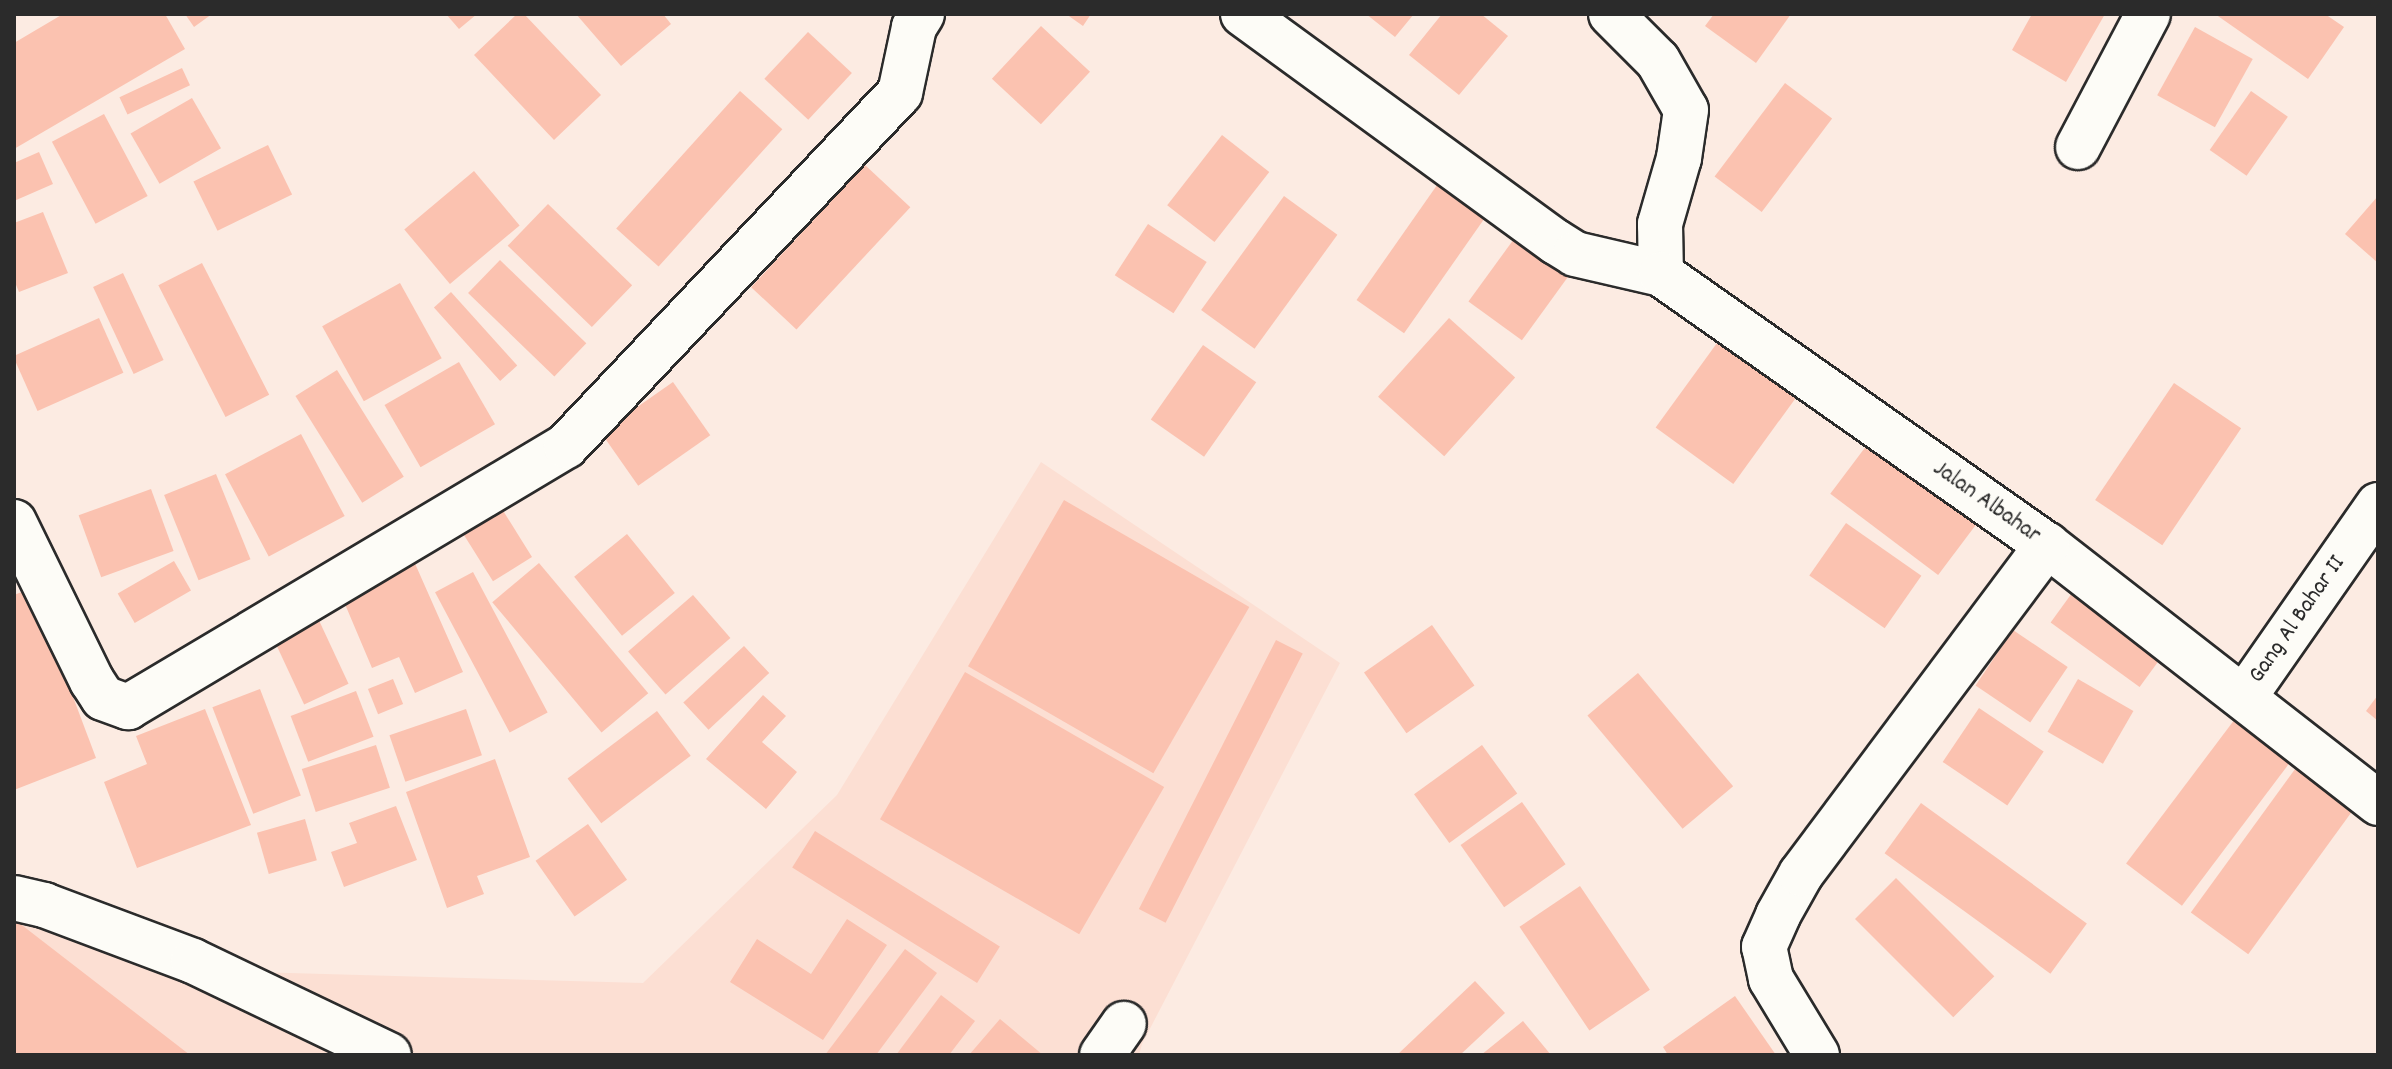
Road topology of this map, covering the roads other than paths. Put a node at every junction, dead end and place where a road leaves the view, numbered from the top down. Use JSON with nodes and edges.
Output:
{"nodes":[{"id":1,"x":922,"y":14,"type":"edge"},
{"id":2,"x":1243,"y":14,"type":"edge"},
{"id":3,"x":1611,"y":14,"type":"edge"},
{"id":4,"x":2148,"y":14,"type":"edge"},
{"id":5,"x":2078,"y":147,"type":"dead end"},
{"id":6,"x":1661,"y":274,"type":"junction"},
{"id":7,"x":2378,"y":505,"type":"edge"},
{"id":8,"x":14,"y":522,"type":"edge"},
{"id":9,"x":2047,"y":545,"type":"junction"},
{"id":10,"x":2245,"y":696,"type":"junction"},
{"id":11,"x":2378,"y":803,"type":"edge"},
{"id":12,"x":14,"y":898,"type":"edge"},
{"id":13,"x":389,"y":1055,"type":"edge"},
{"id":14,"x":1817,"y":1055,"type":"edge"}],
"edges":[{"from":1,"to":8,"type":"street"},
{"from":2,"to":6,"type":"street"},
{"from":3,"to":6,"type":"street"},
{"from":4,"to":5,"type":"street"},
{"from":6,"to":9,"type":"street","name":"Jalan Albahar"},
{"from":7,"to":10,"type":"street","name":"Gang Al Bahar II"},
{"from":9,"to":10,"type":"street"},
{"from":9,"to":14,"type":"street","name":"Jalan Albahar"},
{"from":10,"to":11,"type":"street"},
{"from":12,"to":13,"type":"street"}]}
